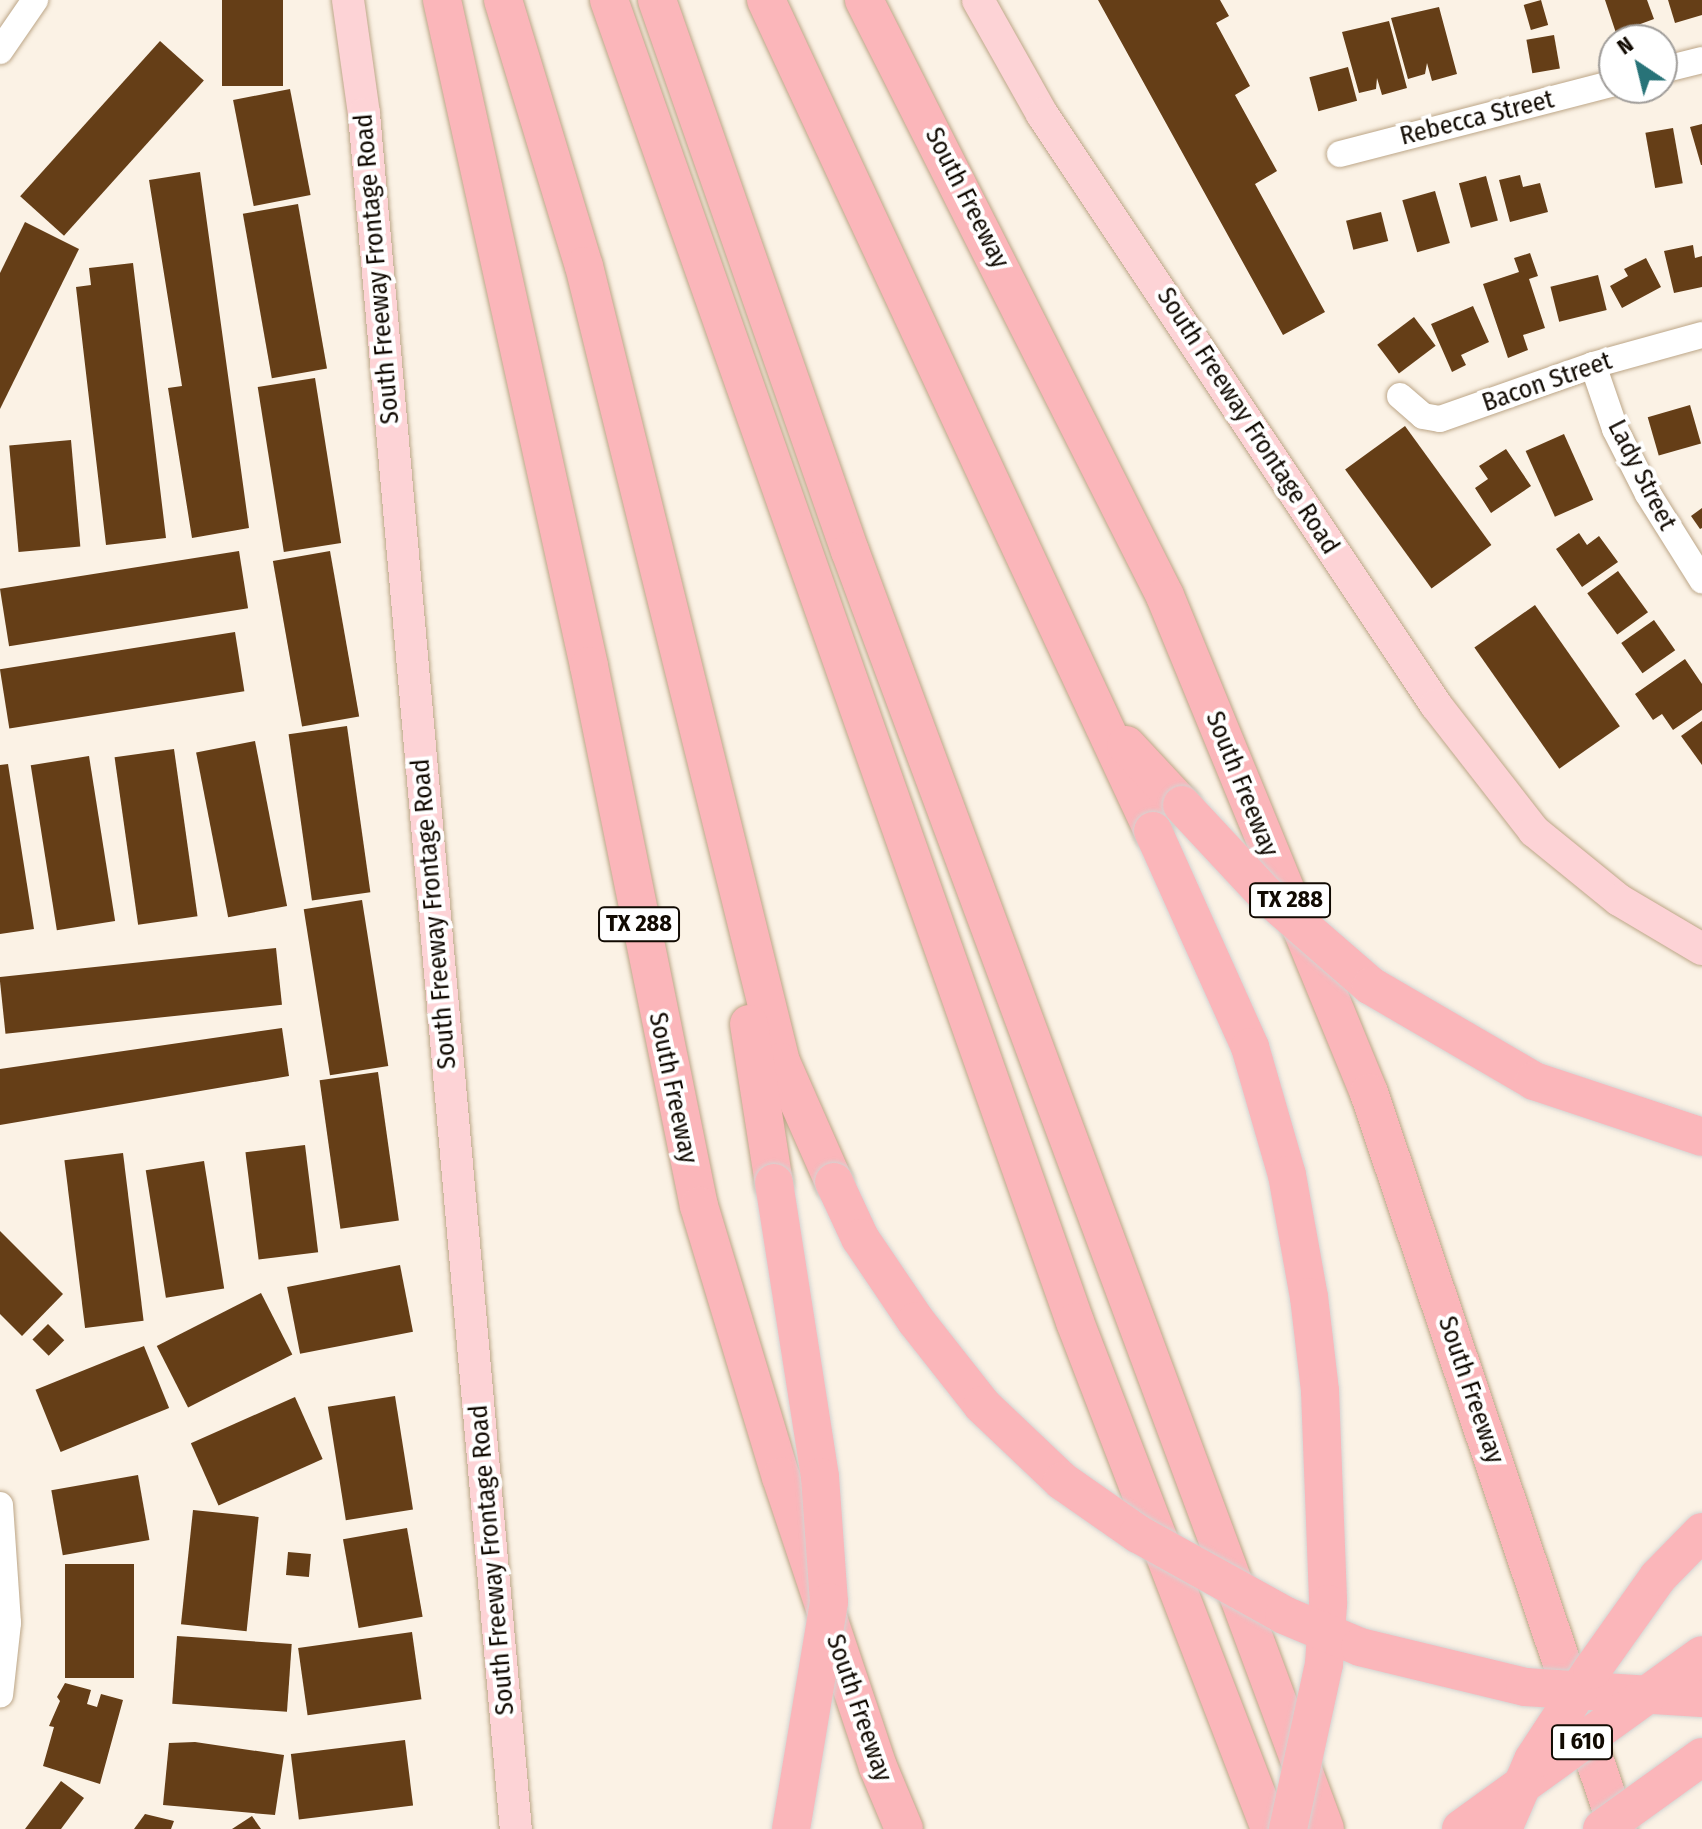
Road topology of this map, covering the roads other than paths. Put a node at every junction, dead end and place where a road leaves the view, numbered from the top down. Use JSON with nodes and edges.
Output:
{"nodes":[{"id":1,"x":35,"y":0,"type":"edge"},
{"id":2,"x":348,"y":0,"type":"edge"},
{"id":3,"x":442,"y":0,"type":"edge"},
{"id":4,"x":503,"y":0,"type":"edge"},
{"id":5,"x":609,"y":0,"type":"edge"},
{"id":6,"x":657,"y":0,"type":"edge"},
{"id":7,"x":766,"y":0,"type":"edge"},
{"id":8,"x":864,"y":0,"type":"edge"},
{"id":9,"x":978,"y":0,"type":"edge"},
{"id":10,"x":0,"y":51,"type":"edge"},
{"id":11,"x":1702,"y":60,"type":"edge"},
{"id":12,"x":1678,"y":66,"type":"edge"},
{"id":13,"x":1598,"y":87,"type":"edge"},
{"id":14,"x":1340,"y":154,"type":"dead end"},
{"id":15,"x":1702,"y":335,"type":"edge"},
{"id":16,"x":1593,"y":365,"type":"junction"},
{"id":17,"x":1400,"y":396,"type":"dead end"},
{"id":18,"x":1702,"y":580,"type":"edge"},
{"id":19,"x":1105,"y":723,"type":"junction"},
{"id":20,"x":713,"y":792,"type":"junction"},
{"id":21,"x":1702,"y":949,"type":"edge"},
{"id":22,"x":1702,"y":1137,"type":"edge"},
{"id":23,"x":0,"y":1505,"type":"edge"},
{"id":24,"x":1702,"y":1532,"type":"edge"},
{"id":25,"x":1702,"y":1655,"type":"edge"},
{"id":26,"x":0,"y":1695,"type":"edge"},
{"id":27,"x":1702,"y":1698,"type":"edge"},
{"id":28,"x":1702,"y":1757,"type":"edge"},
{"id":29,"x":516,"y":1829,"type":"edge"},
{"id":30,"x":791,"y":1829,"type":"edge"},
{"id":31,"x":904,"y":1829,"type":"edge"},
{"id":32,"x":1270,"y":1829,"type":"edge"},
{"id":33,"x":1288,"y":1829,"type":"edge"},
{"id":34,"x":1325,"y":1829,"type":"edge"},
{"id":35,"x":1461,"y":1829,"type":"edge"},
{"id":36,"x":1503,"y":1829,"type":"edge"},
{"id":37,"x":1602,"y":1829,"type":"edge"},
{"id":38,"x":1618,"y":1829,"type":"edge"}],
"edges":[{"from":1,"to":10,"type":"street"},
{"from":2,"to":29,"type":"main road","name":"South Freeway Frontage Road"},
{"from":3,"to":31,"type":"highway","name":"South Freeway","number":"TX 288"},
{"from":4,"to":20,"type":"highway"},
{"from":5,"to":32,"type":"highway"},
{"from":6,"to":34,"type":"highway"},
{"from":7,"to":19,"type":"highway"},
{"from":8,"to":38,"type":"highway","name":"South Freeway","number":"TX 288"},
{"from":9,"to":21,"type":"main road","name":"South Freeway Frontage Road"},
{"from":11,"to":12,"type":"street"},
{"from":13,"to":14,"type":"street","name":"Rebecca Street"},
{"from":15,"to":16,"type":"street","name":"Bacon Street"},
{"from":16,"to":17,"type":"street","name":"Bacon Street"},
{"from":16,"to":18,"type":"street","name":"Lady Street"},
{"from":19,"to":22,"type":"highway","bridge":true},
{"from":19,"to":33,"type":"highway","bridge":true},
{"from":20,"to":27,"type":"highway","bridge":true},
{"from":20,"to":30,"type":"highway","bridge":true},
{"from":23,"to":26,"type":"street"},
{"from":24,"to":36,"type":"highway","bridge":true},
{"from":25,"to":35,"type":"highway","number":"I 610","bridge":true},
{"from":28,"to":37,"type":"highway","bridge":true}]}
